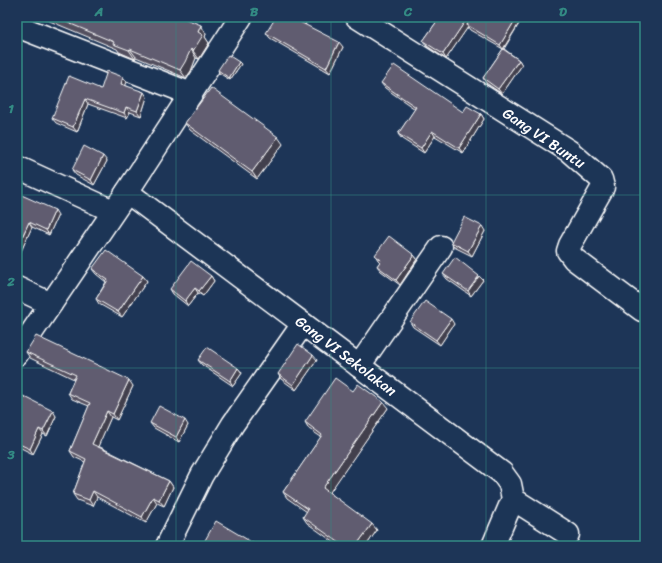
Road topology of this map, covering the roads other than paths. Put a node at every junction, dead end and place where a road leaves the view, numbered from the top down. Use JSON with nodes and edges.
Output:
{"nodes":[{"id":1,"x":241,"y":17,"type":"edge"},
{"id":2,"x":357,"y":17,"type":"edge"},
{"id":3,"x":17,"y":26,"type":"edge"},
{"id":4,"x":191,"y":94,"type":"junction"},
{"id":5,"x":17,"y":167,"type":"edge"},
{"id":6,"x":127,"y":192,"type":"junction"},
{"id":7,"x":113,"y":211,"type":"junction"},
{"id":8,"x":441,"y":247,"type":"dead end"},
{"id":9,"x":17,"y":288,"type":"edge"},
{"id":10,"x":51,"y":304,"type":"junction"},
{"id":11,"x":642,"y":310,"type":"dead end"},
{"id":12,"x":303,"y":324,"type":"junction"},
{"id":13,"x":17,"y":354,"type":"edge"},
{"id":14,"x":359,"y":366,"type":"junction"},
{"id":15,"x":512,"y":499,"type":"junction"},
{"id":16,"x":568,"y":534,"type":"dead end"},
{"id":17,"x":171,"y":537,"type":"edge"},
{"id":18,"x":494,"y":546,"type":"edge"}],
"edges":[{"from":1,"to":4,"type":"street"},
{"from":2,"to":11,"type":"street","name":"Gang VI Buntu"},
{"from":3,"to":4,"type":"street"},
{"from":4,"to":6,"type":"street"},
{"from":5,"to":7,"type":"street"},
{"from":6,"to":7,"type":"street"},
{"from":6,"to":12,"type":"street","name":"Gang VI Sekolakan"},
{"from":7,"to":10,"type":"street"},
{"from":8,"to":14,"type":"street"},
{"from":9,"to":10,"type":"street"},
{"from":10,"to":13,"type":"street"},
{"from":12,"to":14,"type":"street","name":"Gang VI Sekolakan"},
{"from":12,"to":17,"type":"street"},
{"from":14,"to":15,"type":"street","name":"Gang VI Sekolakan"},
{"from":15,"to":16,"type":"street"},
{"from":15,"to":18,"type":"street"}]}
